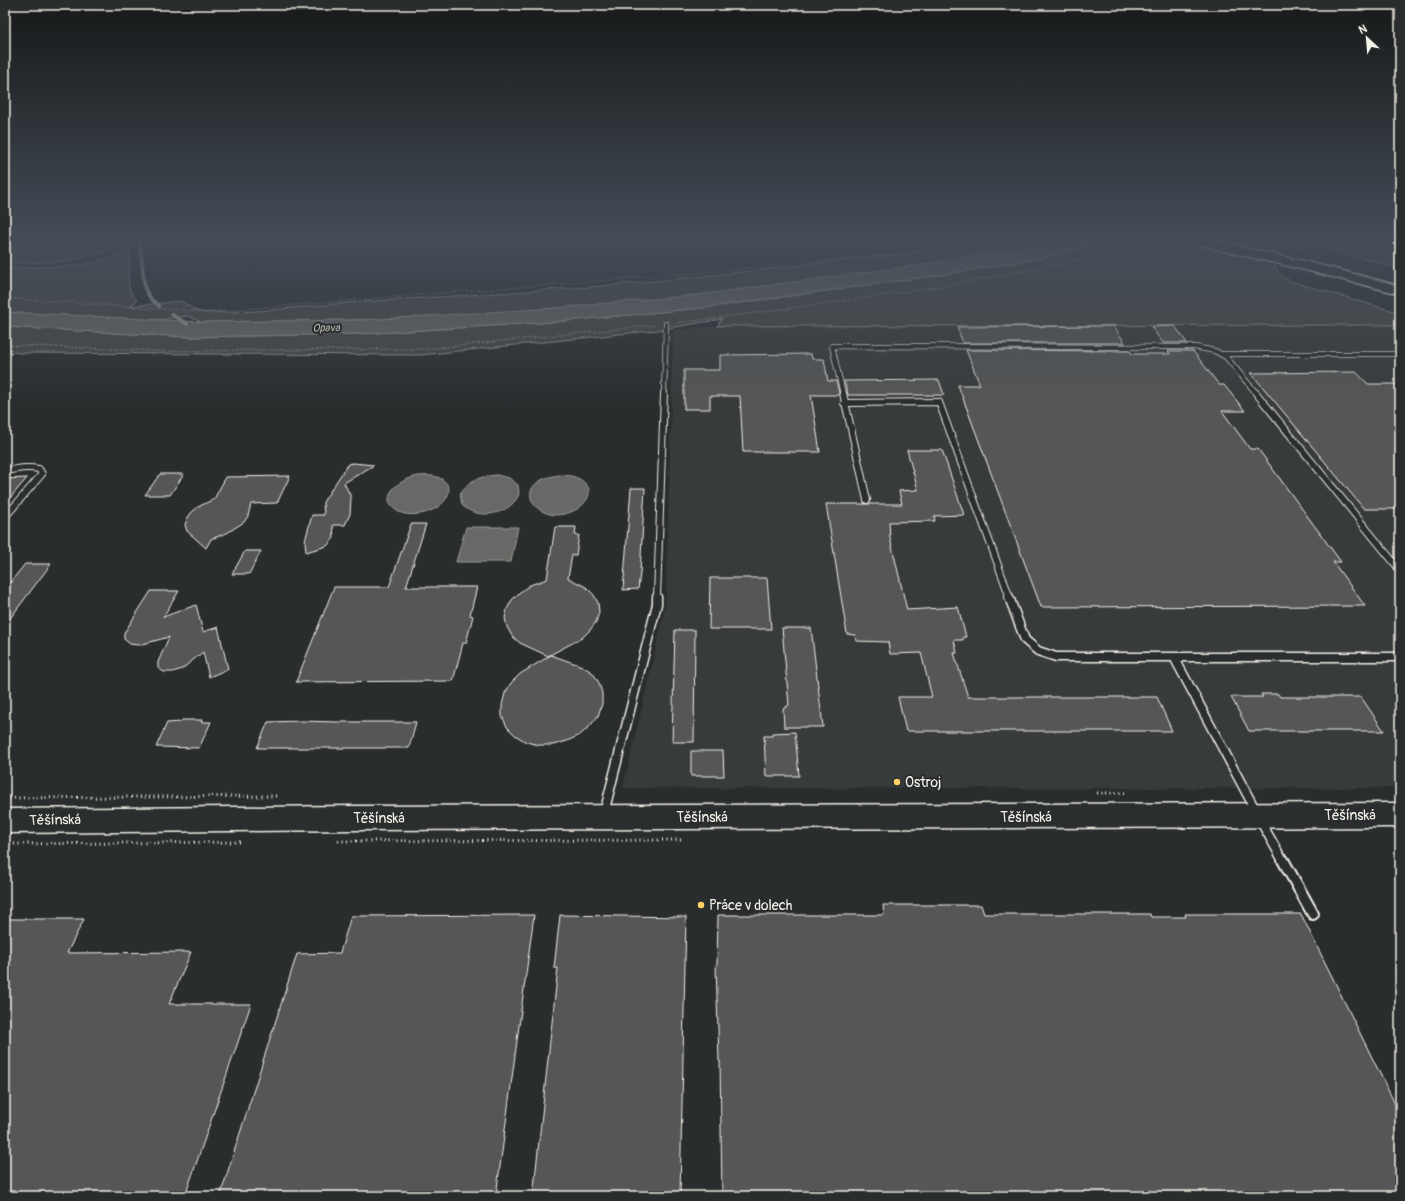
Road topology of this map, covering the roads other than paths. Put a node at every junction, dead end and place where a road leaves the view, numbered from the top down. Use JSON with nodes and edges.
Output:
{"nodes":[{"id":1,"x":666,"y":324,"type":"road end"},
{"id":2,"x":1222,"y":354,"type":"junction"},
{"id":3,"x":1400,"y":354,"type":"edge"},
{"id":4,"x":844,"y":403,"type":"junction"},
{"id":5,"x":5,"y":472,"type":"edge"},
{"id":6,"x":867,"y":500,"type":"dead end"},
{"id":7,"x":5,"y":517,"type":"edge"},
{"id":8,"x":1400,"y":570,"type":"edge"},
{"id":9,"x":1174,"y":656,"type":"junction"},
{"id":10,"x":1400,"y":657,"type":"edge"},
{"id":11,"x":1400,"y":815,"type":"edge"},
{"id":12,"x":1258,"y":816,"type":"junction"},
{"id":13,"x":603,"y":818,"type":"junction"},
{"id":14,"x":5,"y":821,"type":"edge"},
{"id":15,"x":1313,"y":914,"type":"dead end"}],
"edges":[{"from":1,"to":13,"type":"lane"},
{"from":2,"to":3,"type":"lane"},
{"from":2,"to":4,"type":"lane"},
{"from":2,"to":8,"type":"lane"},
{"from":4,"to":6,"type":"lane"},
{"from":4,"to":9,"type":"lane"},
{"from":5,"to":7,"type":"lane"},
{"from":9,"to":10,"type":"lane"},
{"from":9,"to":12,"type":"lane"},
{"from":11,"to":12,"type":"street","name":"Těšínská"},
{"from":12,"to":13,"type":"street","name":"Těšínská"},
{"from":12,"to":15,"type":"lane"},
{"from":13,"to":14,"type":"street","name":"Těšínská"}]}
